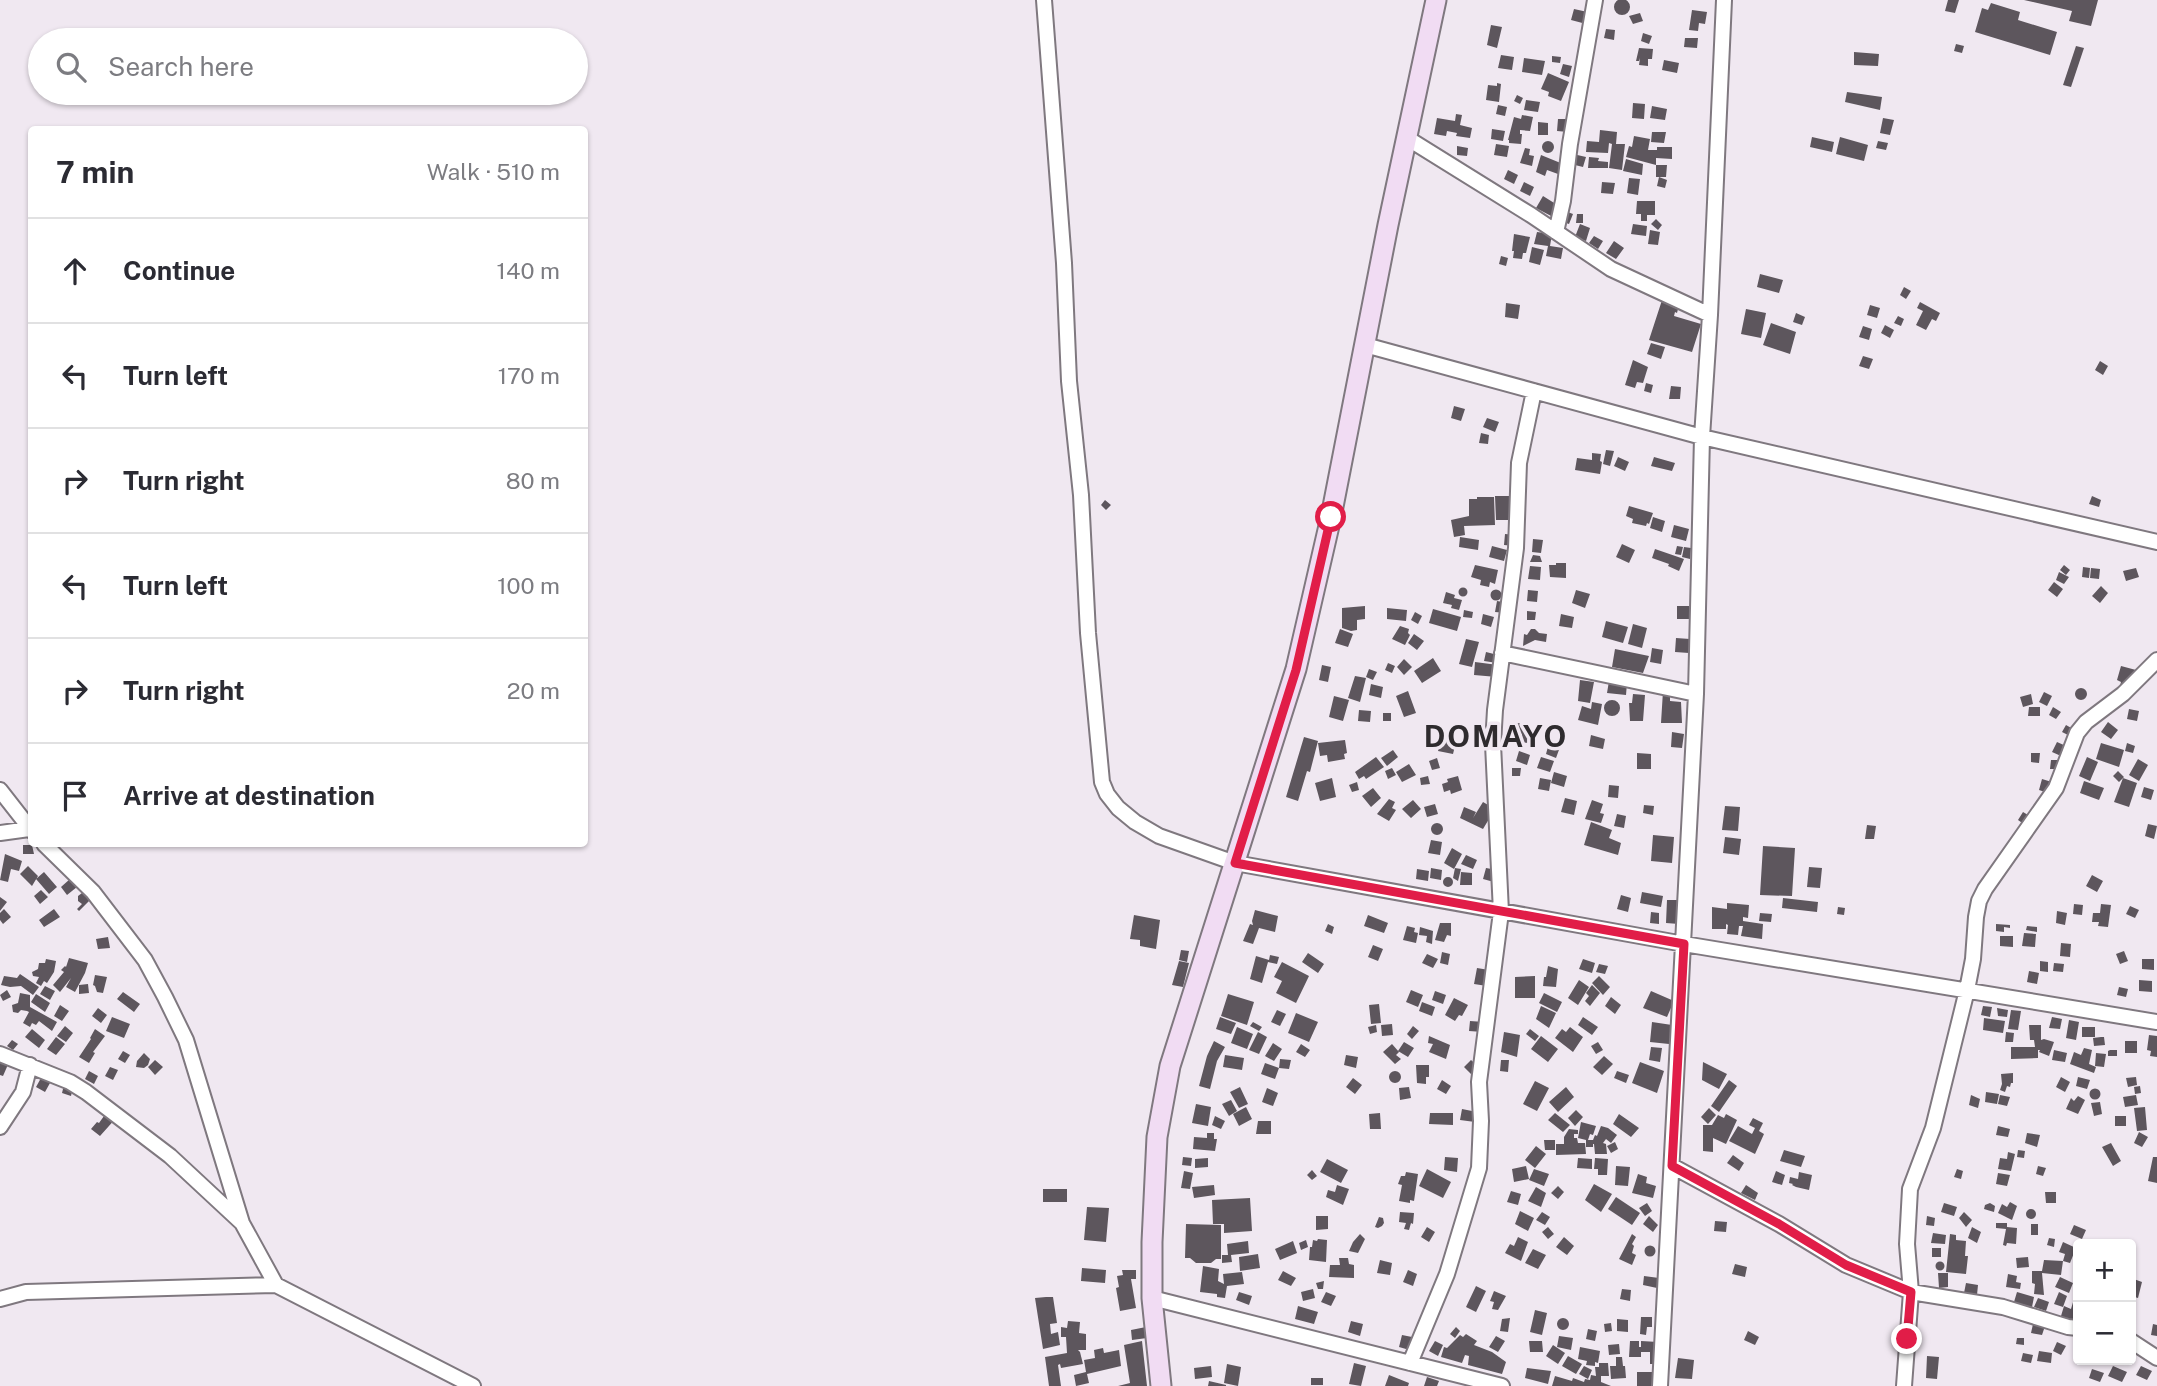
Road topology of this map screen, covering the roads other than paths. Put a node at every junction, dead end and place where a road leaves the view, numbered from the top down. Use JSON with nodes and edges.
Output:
{"nodes":[{"id":1,"x":1044,"y":0,"type":"edge"},
{"id":2,"x":1436,"y":0,"type":"edge"},
{"id":3,"x":1595,"y":0,"type":"edge"},
{"id":4,"x":1724,"y":0,"type":"edge"},
{"id":5,"x":1407,"y":138,"type":"junction"},
{"id":6,"x":1556,"y":232,"type":"junction"},
{"id":7,"x":1710,"y":315,"type":"junction"},
{"id":8,"x":1366,"y":345,"type":"junction"},
{"id":9,"x":1534,"y":391,"type":"junction"},
{"id":10,"x":1702,"y":437,"type":"junction"},
{"id":11,"x":2157,"y":542,"type":"edge"},
{"id":12,"x":1502,"y":653,"type":"junction"},
{"id":13,"x":2157,"y":660,"type":"edge"},
{"id":14,"x":1696,"y":694,"type":"junction"},
{"id":15,"x":0,"y":790,"type":"edge"},
{"id":16,"x":28,"y":827,"type":"edge"},
{"id":17,"x":28,"y":830,"type":"edge"},
{"id":18,"x":0,"y":833,"type":"edge"},
{"id":19,"x":47,"y":847,"type":"edge"},
{"id":20,"x":1235,"y":863,"type":"junction"},
{"id":21,"x":1502,"y":912,"type":"junction"},
{"id":22,"x":1684,"y":944,"type":"junction"},
{"id":23,"x":1967,"y":990,"type":"junction"},
{"id":24,"x":2157,"y":1022,"type":"edge"},
{"id":25,"x":0,"y":1054,"type":"edge"},
{"id":26,"x":30,"y":1065,"type":"junction"},
{"id":27,"x":0,"y":1127,"type":"edge"},
{"id":28,"x":1672,"y":1166,"type":"junction"},
{"id":29,"x":242,"y":1223,"type":"junction"},
{"id":30,"x":276,"y":1285,"type":"junction"},
{"id":31,"x":1911,"y":1292,"type":"junction"},
{"id":32,"x":1152,"y":1298,"type":"junction"},
{"id":33,"x":0,"y":1299,"type":"edge"},
{"id":34,"x":2073,"y":1328,"type":"edge"},
{"id":35,"x":2136,"y":1344,"type":"edge"},
{"id":36,"x":2157,"y":1358,"type":"edge"},
{"id":37,"x":1410,"y":1363,"type":"junction"},
{"id":38,"x":473,"y":1386,"type":"edge"},
{"id":39,"x":1161,"y":1386,"type":"edge"},
{"id":40,"x":1502,"y":1386,"type":"edge"},
{"id":41,"x":1660,"y":1386,"type":"edge"},
{"id":42,"x":1904,"y":1386,"type":"edge"}],
"edges":[{"from":1,"to":20,"type":"street"},
{"from":2,"to":5,"type":"main road"},
{"from":3,"to":6,"type":"street"},
{"from":4,"to":7,"type":"street"},
{"from":5,"to":6,"type":"street"},
{"from":5,"to":8,"type":"main road"},
{"from":6,"to":7,"type":"street"},
{"from":7,"to":10,"type":"street"},
{"from":8,"to":9,"type":"street"},
{"from":8,"to":20,"type":"main road"},
{"from":9,"to":10,"type":"street"},
{"from":9,"to":12,"type":"street"},
{"from":10,"to":11,"type":"street"},
{"from":10,"to":14,"type":"street"},
{"from":12,"to":14,"type":"street"},
{"from":12,"to":21,"type":"street"},
{"from":13,"to":23,"type":"street"},
{"from":14,"to":22,"type":"street"},
{"from":15,"to":16,"type":"street"},
{"from":17,"to":18,"type":"street"},
{"from":19,"to":29,"type":"street"},
{"from":20,"to":21,"type":"street"},
{"from":20,"to":32,"type":"main road"},
{"from":21,"to":22,"type":"street"},
{"from":21,"to":37,"type":"street"},
{"from":22,"to":23,"type":"street"},
{"from":22,"to":28,"type":"street"},
{"from":23,"to":24,"type":"street"},
{"from":23,"to":31,"type":"street"},
{"from":25,"to":26,"type":"street"},
{"from":26,"to":27,"type":"street"},
{"from":26,"to":29,"type":"street"},
{"from":28,"to":31,"type":"street"},
{"from":28,"to":41,"type":"street"},
{"from":29,"to":30,"type":"street"},
{"from":30,"to":33,"type":"street"},
{"from":30,"to":38,"type":"street"},
{"from":31,"to":34,"type":"street"},
{"from":31,"to":42,"type":"street"},
{"from":32,"to":37,"type":"street"},
{"from":32,"to":39,"type":"main road"},
{"from":35,"to":36,"type":"street"},
{"from":37,"to":40,"type":"street"}]}
